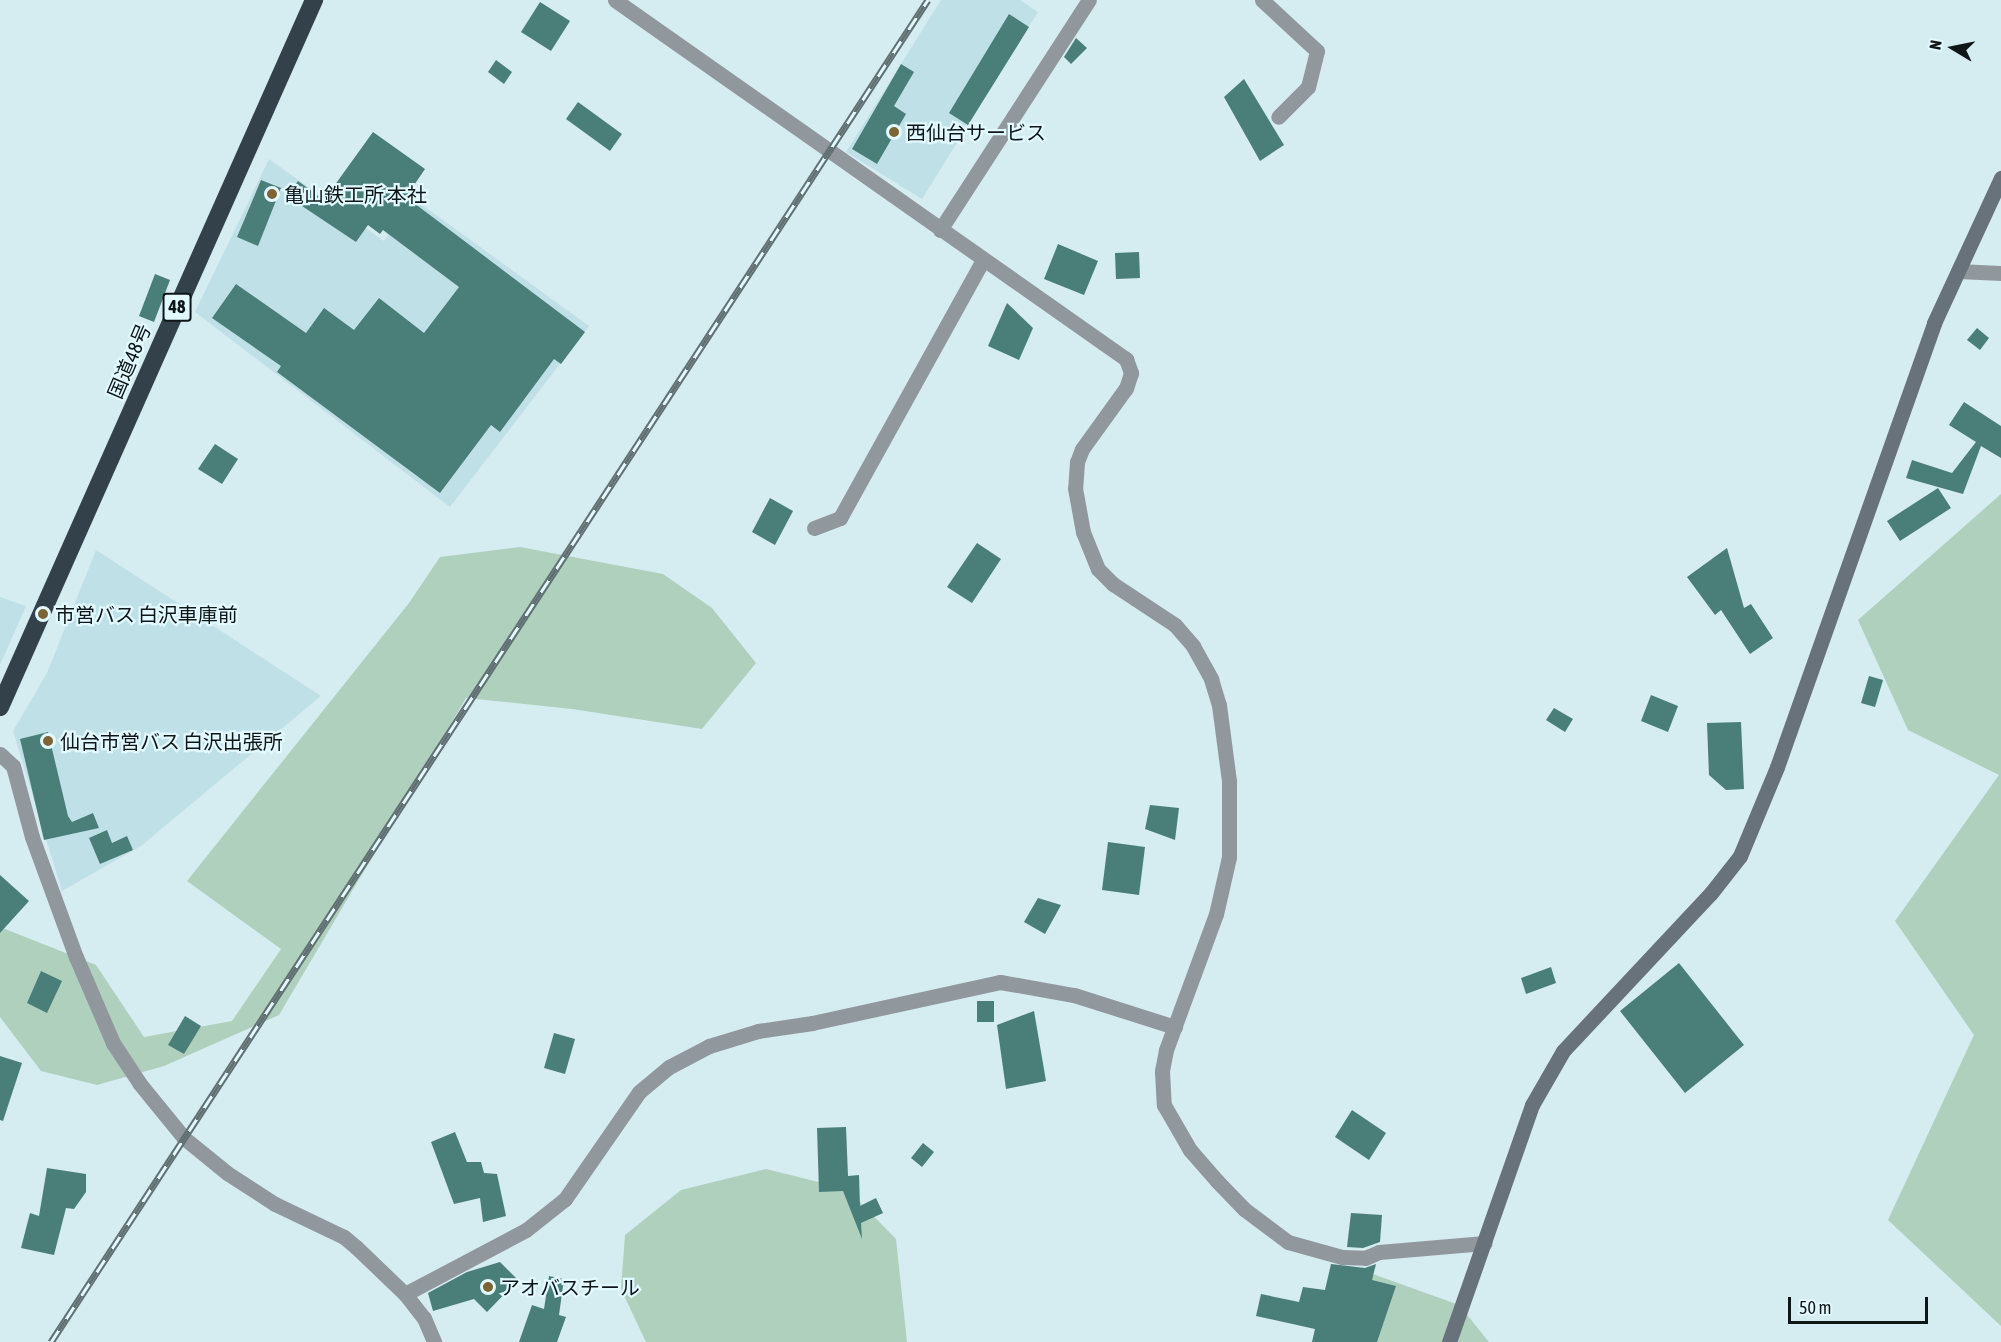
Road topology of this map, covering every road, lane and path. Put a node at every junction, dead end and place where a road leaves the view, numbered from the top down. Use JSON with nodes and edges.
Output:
{"nodes":[{"id":1,"x":314,"y":0,"type":"edge"},
{"id":2,"x":615,"y":0,"type":"edge"},
{"id":3,"x":1089,"y":0,"type":"edge"},
{"id":4,"x":1262,"y":0,"type":"edge"},
{"id":5,"x":1278,"y":117,"type":"dead end"},
{"id":6,"x":2001,"y":178,"type":"edge"},
{"id":7,"x":939,"y":230,"type":"junction"},
{"id":8,"x":983,"y":260,"type":"junction"},
{"id":9,"x":1958,"y":271,"type":"junction"},
{"id":10,"x":2001,"y":273,"type":"edge"},
{"id":11,"x":814,"y":528,"type":"dead end"},
{"id":12,"x":0,"y":707,"type":"edge"},
{"id":13,"x":0,"y":754,"type":"edge"},
{"id":14,"x":1175,"y":1027,"type":"junction"},
{"id":15,"x":1485,"y":1244,"type":"junction"},
{"id":16,"x":405,"y":1294,"type":"junction"},
{"id":17,"x":434,"y":1342,"type":"edge"},
{"id":18,"x":1449,"y":1342,"type":"edge"}],
"edges":[{"from":1,"to":12,"type":"highway","name":"国道48号","number":"48"},
{"from":2,"to":7,"type":"street"},
{"from":3,"to":7,"type":"street"},
{"from":4,"to":5,"type":"street"},
{"from":6,"to":9,"type":"street"},
{"from":7,"to":8,"type":"street"},
{"from":8,"to":11,"type":"street"},
{"from":8,"to":14,"type":"street"},
{"from":9,"to":10,"type":"street"},
{"from":9,"to":15,"type":"street"},
{"from":13,"to":16,"type":"street"},
{"from":14,"to":15,"type":"street"},
{"from":14,"to":16,"type":"street"},
{"from":15,"to":18,"type":"street"},
{"from":16,"to":17,"type":"street"}]}
